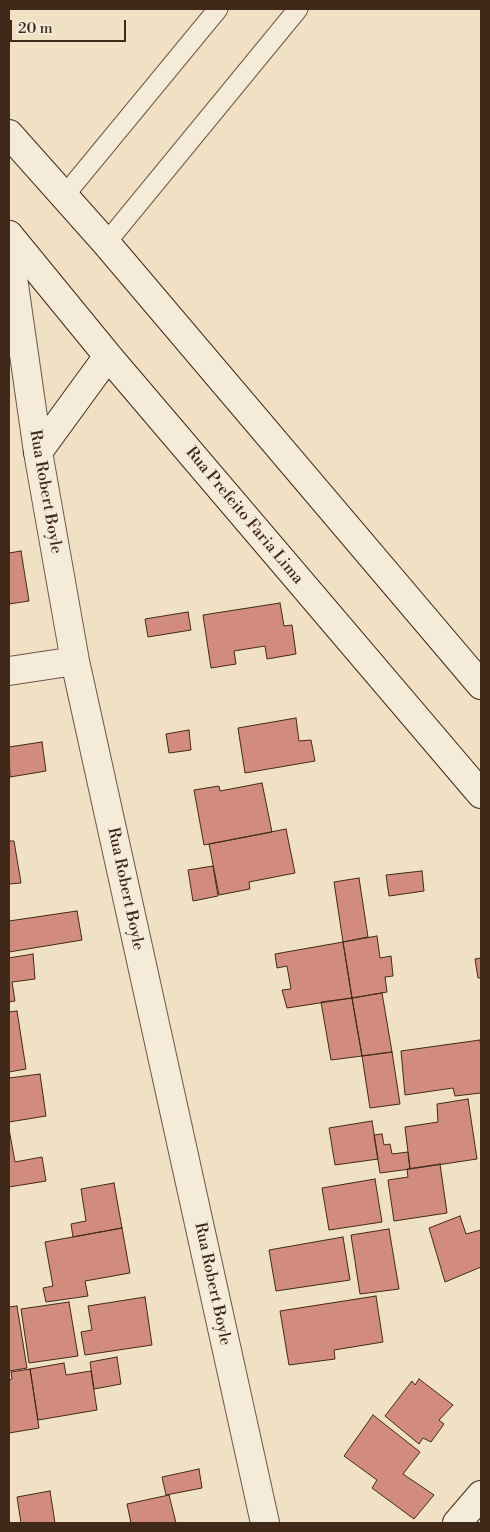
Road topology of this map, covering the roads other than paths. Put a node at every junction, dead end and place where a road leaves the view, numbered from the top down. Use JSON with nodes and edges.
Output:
{"nodes":[{"id":1,"x":218,"y":9,"type":"edge"},
{"id":2,"x":298,"y":9,"type":"edge"},
{"id":3,"x":9,"y":134,"type":"edge"},
{"id":4,"x":64,"y":196,"type":"junction"},
{"id":5,"x":9,"y":234,"type":"edge"},
{"id":6,"x":106,"y":242,"type":"junction"},
{"id":7,"x":9,"y":250,"type":"edge"},
{"id":8,"x":108,"y":356,"type":"junction"},
{"id":9,"x":38,"y":452,"type":"junction"},
{"id":10,"x":75,"y":661,"type":"junction"},
{"id":11,"x":9,"y":671,"type":"edge"},
{"id":12,"x":481,"y":685,"type":"edge"},
{"id":13,"x":481,"y":794,"type":"edge"},
{"id":14,"x":481,"y":1496,"type":"edge"},
{"id":15,"x":265,"y":1523,"type":"edge"},
{"id":16,"x":457,"y":1523,"type":"edge"}],
"edges":[{"from":1,"to":4,"type":"lane"},
{"from":2,"to":6,"type":"lane"},
{"from":3,"to":4,"type":"main road"},
{"from":4,"to":6,"type":"main road"},
{"from":5,"to":8,"type":"main road","name":"Rua Prefeito Faria Lima"},
{"from":6,"to":12,"type":"main road"},
{"from":7,"to":9,"type":"main road","name":"Rua Robert Boyle"},
{"from":8,"to":9,"type":"main road"},
{"from":8,"to":13,"type":"main road","name":"Rua Prefeito Faria Lima"},
{"from":9,"to":10,"type":"main road","name":"Rua Robert Boyle"},
{"from":10,"to":11,"type":"main road"},
{"from":10,"to":15,"type":"main road","name":"Rua Robert Boyle"},
{"from":14,"to":16,"type":"main road"}]}
